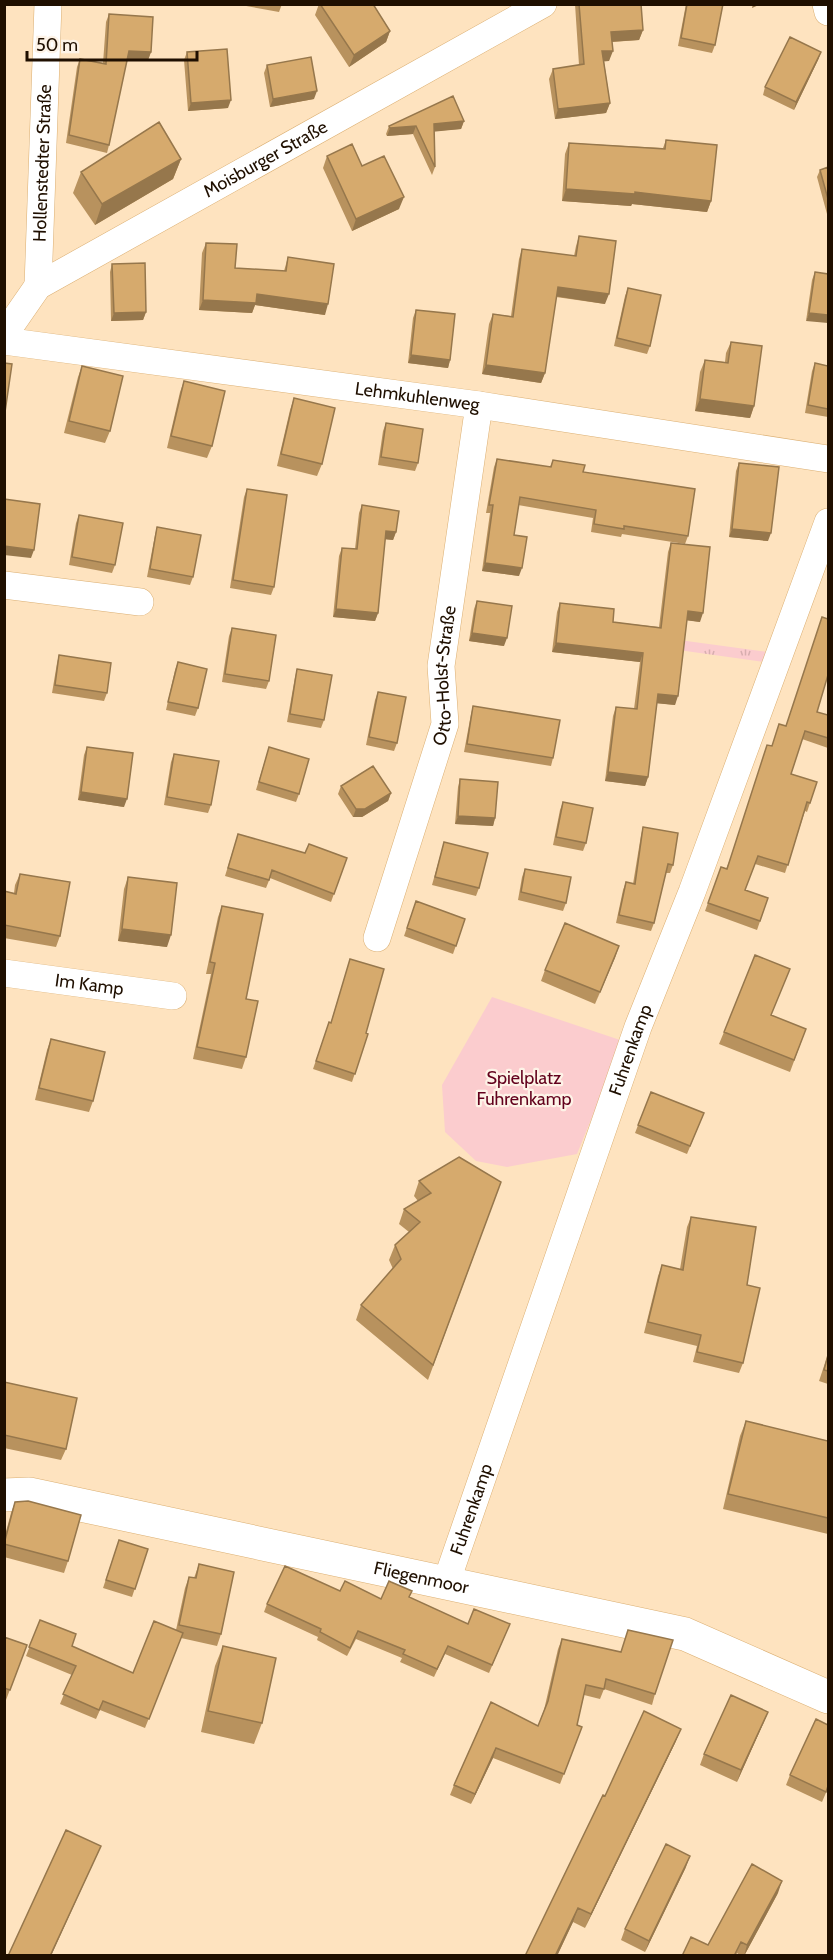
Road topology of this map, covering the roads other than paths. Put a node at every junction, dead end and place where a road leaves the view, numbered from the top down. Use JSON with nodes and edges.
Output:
{"nodes":[{"id":1,"x":48,"y":4,"type":"edge"},
{"id":2,"x":543,"y":4,"type":"edge"},
{"id":3,"x":826,"y":4,"type":"edge"},
{"id":4,"x":828,"y":12,"type":"edge"},
{"id":5,"x":38,"y":286,"type":"junction"},
{"id":6,"x":4,"y":335,"type":"edge"},
{"id":7,"x":4,"y":340,"type":"edge"},
{"id":8,"x":478,"y":405,"type":"junction"},
{"id":9,"x":828,"y":459,"type":"edge"},
{"id":10,"x":828,"y":522,"type":"edge"},
{"id":11,"x":4,"y":585,"type":"edge"},
{"id":12,"x":140,"y":602,"type":"dead end"},
{"id":13,"x":376,"y":938,"type":"dead end"},
{"id":14,"x":4,"y":973,"type":"edge"},
{"id":15,"x":173,"y":996,"type":"dead end"},
{"id":16,"x":4,"y":1495,"type":"edge"},
{"id":17,"x":446,"y":1583,"type":"junction"},
{"id":18,"x":828,"y":1697,"type":"edge"}],
"edges":[{"from":1,"to":5,"type":"street","name":"Hollenstedter Straße"},
{"from":2,"to":5,"type":"street","name":"Moisburger Straße"},
{"from":3,"to":4,"type":"street"},
{"from":5,"to":6,"type":"street","name":"Moisburger Straße"},
{"from":7,"to":8,"type":"street","name":"Lehmkuhlenweg"},
{"from":8,"to":9,"type":"street","name":"Lehmkuhlenweg"},
{"from":8,"to":13,"type":"street","name":"Otto-Holst-Straße"},
{"from":10,"to":17,"type":"street","name":"Fuhrenkamp"},
{"from":11,"to":12,"type":"street"},
{"from":14,"to":15,"type":"street","name":"Im Kamp"},
{"from":16,"to":17,"type":"street","name":"Fliegenmoor"},
{"from":17,"to":18,"type":"street","name":"Fliegenmoor"}]}
